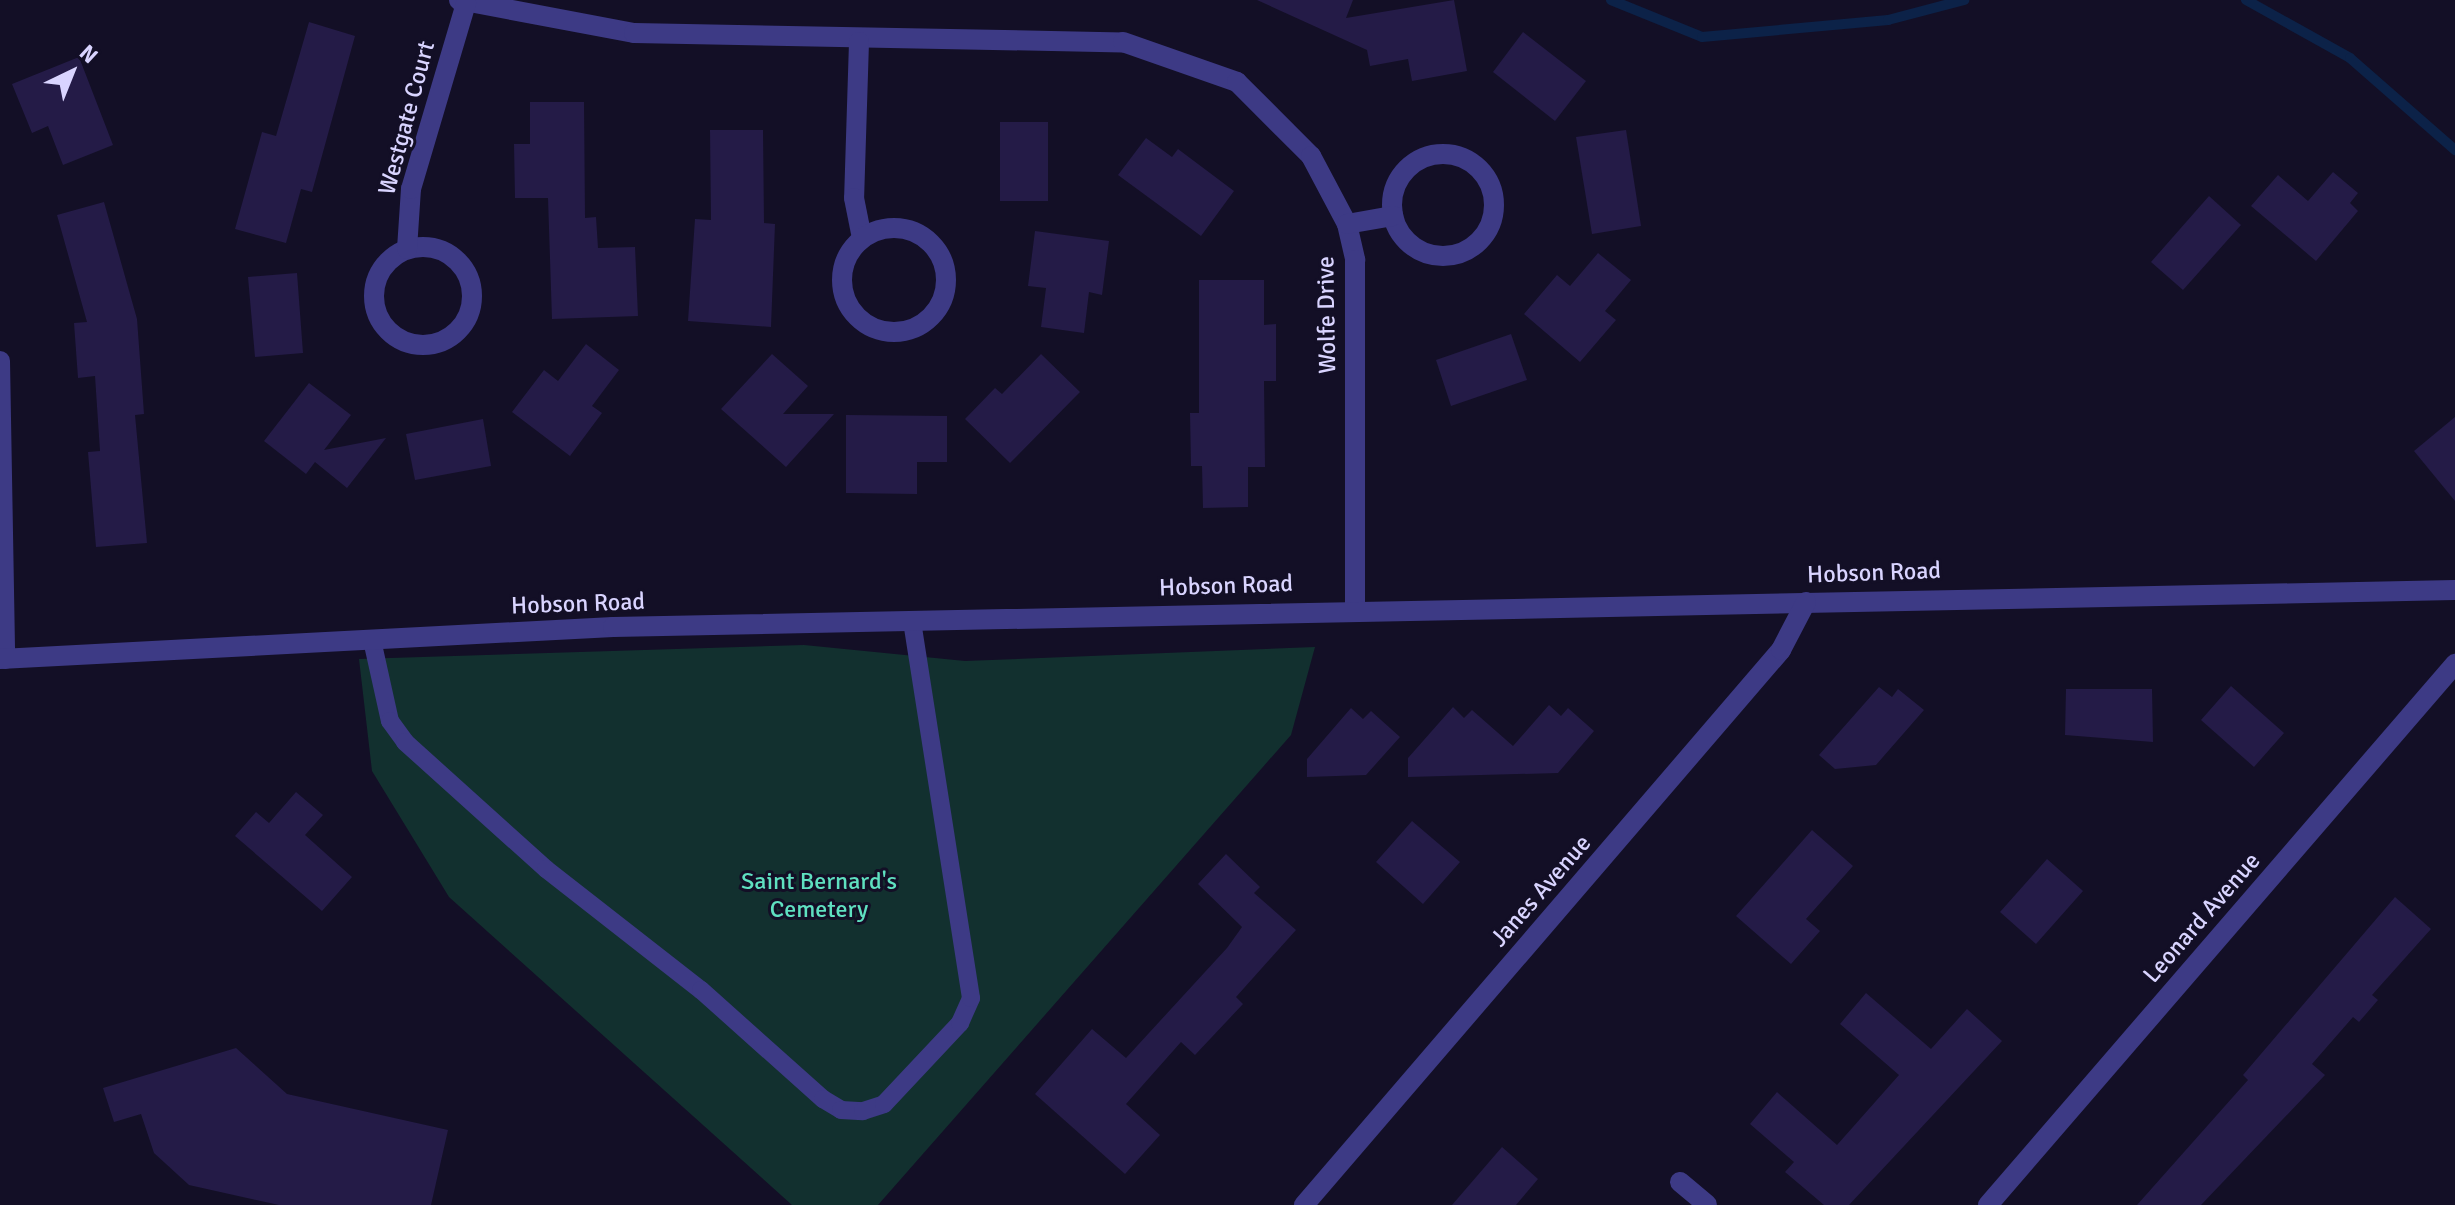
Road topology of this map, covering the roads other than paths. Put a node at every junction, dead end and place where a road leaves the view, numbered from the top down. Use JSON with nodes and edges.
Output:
{"nodes":[{"id":1,"x":462,"y":1,"type":"edge"},
{"id":2,"x":859,"y":42,"type":"junction"},
{"id":3,"x":1393,"y":216,"type":"junction"},
{"id":4,"x":1347,"y":224,"type":"junction"},
{"id":5,"x":862,"y":238,"type":"junction"},
{"id":6,"x":407,"y":249,"type":"junction"},
{"id":7,"x":0,"y":361,"type":"edge"},
{"id":8,"x":2455,"y":590,"type":"edge"},
{"id":9,"x":1806,"y":602,"type":"junction"},
{"id":10,"x":1355,"y":608,"type":"junction"},
{"id":11,"x":912,"y":621,"type":"junction"},
{"id":12,"x":372,"y":640,"type":"junction"},
{"id":13,"x":2,"y":659,"type":"edge"},
{"id":14,"x":2455,"y":664,"type":"edge"},
{"id":15,"x":1680,"y":1182,"type":"dead end"},
{"id":16,"x":1304,"y":1205,"type":"edge"},
{"id":17,"x":1707,"y":1205,"type":"edge"},
{"id":18,"x":1988,"y":1205,"type":"edge"}],
"edges":[{"from":1,"to":2,"type":"street","name":"Wolfe Drive"},
{"from":1,"to":6,"type":"street","name":"Westgate Court"},
{"from":2,"to":4,"type":"street","name":"Wolfe Drive"},
{"from":2,"to":5,"type":"street"},
{"from":3,"to":3,"type":"street"},
{"from":3,"to":4,"type":"street"},
{"from":4,"to":10,"type":"street","name":"Wolfe Drive"},
{"from":5,"to":5,"type":"street"},
{"from":6,"to":6,"type":"street"},
{"from":7,"to":13,"type":"street"},
{"from":8,"to":9,"type":"street","name":"Hobson Road"},
{"from":9,"to":10,"type":"street","name":"Hobson Road"},
{"from":9,"to":16,"type":"street","name":"Janes Avenue"},
{"from":10,"to":11,"type":"street","name":"Hobson Road"},
{"from":11,"to":12,"type":"street","name":"Hobson Road"},
{"from":11,"to":12,"type":"lane"},
{"from":12,"to":13,"type":"street","name":"Hobson Road"},
{"from":14,"to":18,"type":"street","name":"Leonard Avenue"},
{"from":15,"to":17,"type":"street"}]}
